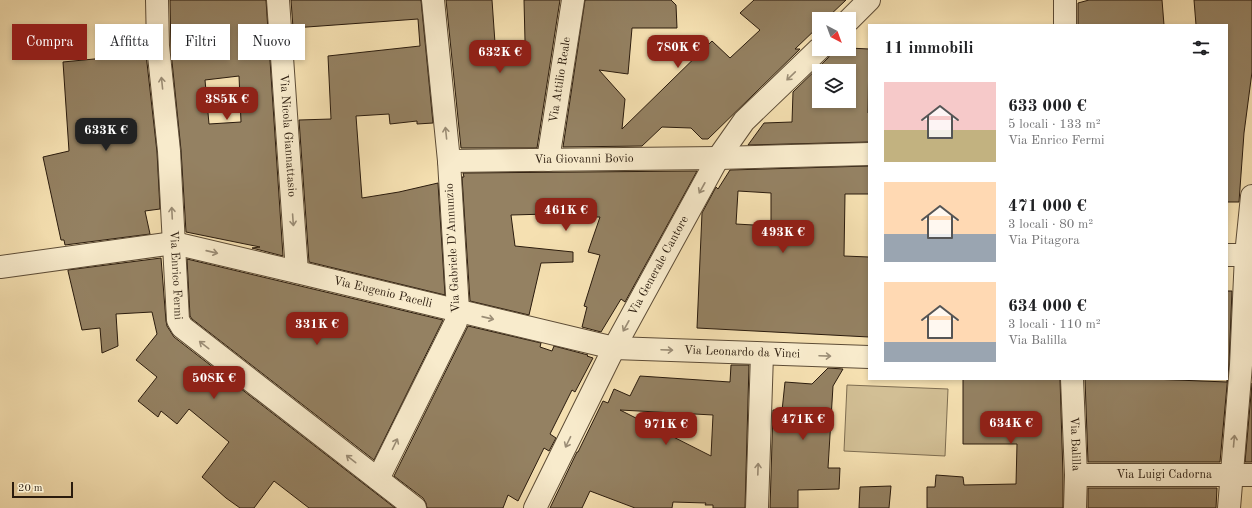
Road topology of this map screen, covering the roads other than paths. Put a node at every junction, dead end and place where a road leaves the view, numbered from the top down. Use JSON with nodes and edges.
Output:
{"nodes":[{"id":1,"x":157,"y":0,"type":"edge"},
{"id":2,"x":278,"y":0,"type":"edge"},
{"id":3,"x":433,"y":0,"type":"edge"},
{"id":4,"x":573,"y":0,"type":"edge"},
{"id":5,"x":869,"y":0,"type":"edge"},
{"id":6,"x":1065,"y":0,"type":"edge"},
{"id":7,"x":856,"y":13,"type":"edge"},
{"id":8,"x":1065,"y":24,"type":"edge"},
{"id":9,"x":812,"y":55,"type":"edge"},
{"id":10,"x":868,"y":154,"type":"edge"},
{"id":11,"x":718,"y":158,"type":"junction"},
{"id":12,"x":548,"y":160,"type":"junction"},
{"id":13,"x":449,"y":161,"type":"junction"},
{"id":14,"x":1252,"y":196,"type":"edge"},
{"id":15,"x":174,"y":243,"type":"junction"},
{"id":16,"x":1242,"y":255,"type":"edge"},
{"id":17,"x":0,"y":266,"type":"edge"},
{"id":18,"x":297,"y":272,"type":"junction"},
{"id":19,"x":458,"y":310,"type":"junction"},
{"id":20,"x":614,"y":348,"type":"junction"},
{"id":21,"x":762,"y":354,"type":"junction"},
{"id":22,"x":868,"y":357,"type":"edge"},
{"id":23,"x":1240,"y":365,"type":"edge"},
{"id":24,"x":1072,"y":380,"type":"edge"},
{"id":25,"x":1076,"y":475,"type":"junction"},
{"id":26,"x":1242,"y":475,"type":"edge"},
{"id":27,"x":378,"y":479,"type":"junction"},
{"id":28,"x":416,"y":508,"type":"edge"},
{"id":29,"x":535,"y":508,"type":"edge"},
{"id":30,"x":757,"y":508,"type":"edge"},
{"id":31,"x":1075,"y":508,"type":"edge"},
{"id":32,"x":1229,"y":508,"type":"edge"}],
"edges":[{"from":15,"to":1,"type":"street","name":"Via Enrico Fermi","one_way":true},
{"from":2,"to":18,"type":"street","name":"Via Nicola Giannattasio","one_way":true},
{"from":13,"to":3,"type":"street","name":"Via Gabriele D'Annunzio","one_way":true},
{"from":4,"to":12,"type":"street","name":"Via Attilio Reale"},
{"from":5,"to":7,"type":"street"},
{"from":6,"to":8,"type":"street"},
{"from":9,"to":11,"type":"street","name":"Via Generale Cantore","one_way":true},
{"from":10,"to":11,"type":"street","name":"Via Giovanni Bovio"},
{"from":11,"to":12,"type":"street","name":"Via Giovanni Bovio"},
{"from":11,"to":20,"type":"street","name":"Via Generale Cantore","one_way":true},
{"from":12,"to":13,"type":"street","name":"Via Giovanni Bovio"},
{"from":13,"to":19,"type":"street","name":"Via Gabriele D'Annunzio"},
{"from":14,"to":16,"type":"street"},
{"from":15,"to":17,"type":"street"},
{"from":15,"to":18,"type":"street","name":"Via Eugenio Pacelli","one_way":true},
{"from":27,"to":15,"type":"street","name":"Via Enrico Fermi","one_way":true},
{"from":16,"to":23,"type":"street"},
{"from":18,"to":19,"type":"street","name":"Via Eugenio Pacelli"},
{"from":19,"to":20,"type":"street","name":"Via Eugenio Pacelli","one_way":true},
{"from":27,"to":19,"type":"street","name":"Via Gabriele D'Annunzio","one_way":true},
{"from":20,"to":21,"type":"street","name":"Via Leonardo da Vinci","one_way":true},
{"from":20,"to":29,"type":"street","name":"Via Generale Cantore","one_way":true},
{"from":21,"to":22,"type":"street","name":"Via Leonardo da Vinci","one_way":true},
{"from":30,"to":21,"type":"street","one_way":true},
{"from":26,"to":23,"type":"street","one_way":true},
{"from":24,"to":25,"type":"street","name":"Via Balilla"},
{"from":25,"to":26,"type":"street","name":"Via Luigi Cadorna"},
{"from":25,"to":31,"type":"street","name":"Via Balilla"},
{"from":26,"to":32,"type":"street"},
{"from":27,"to":28,"type":"street","name":"Via Enrico Fermi"}]}
